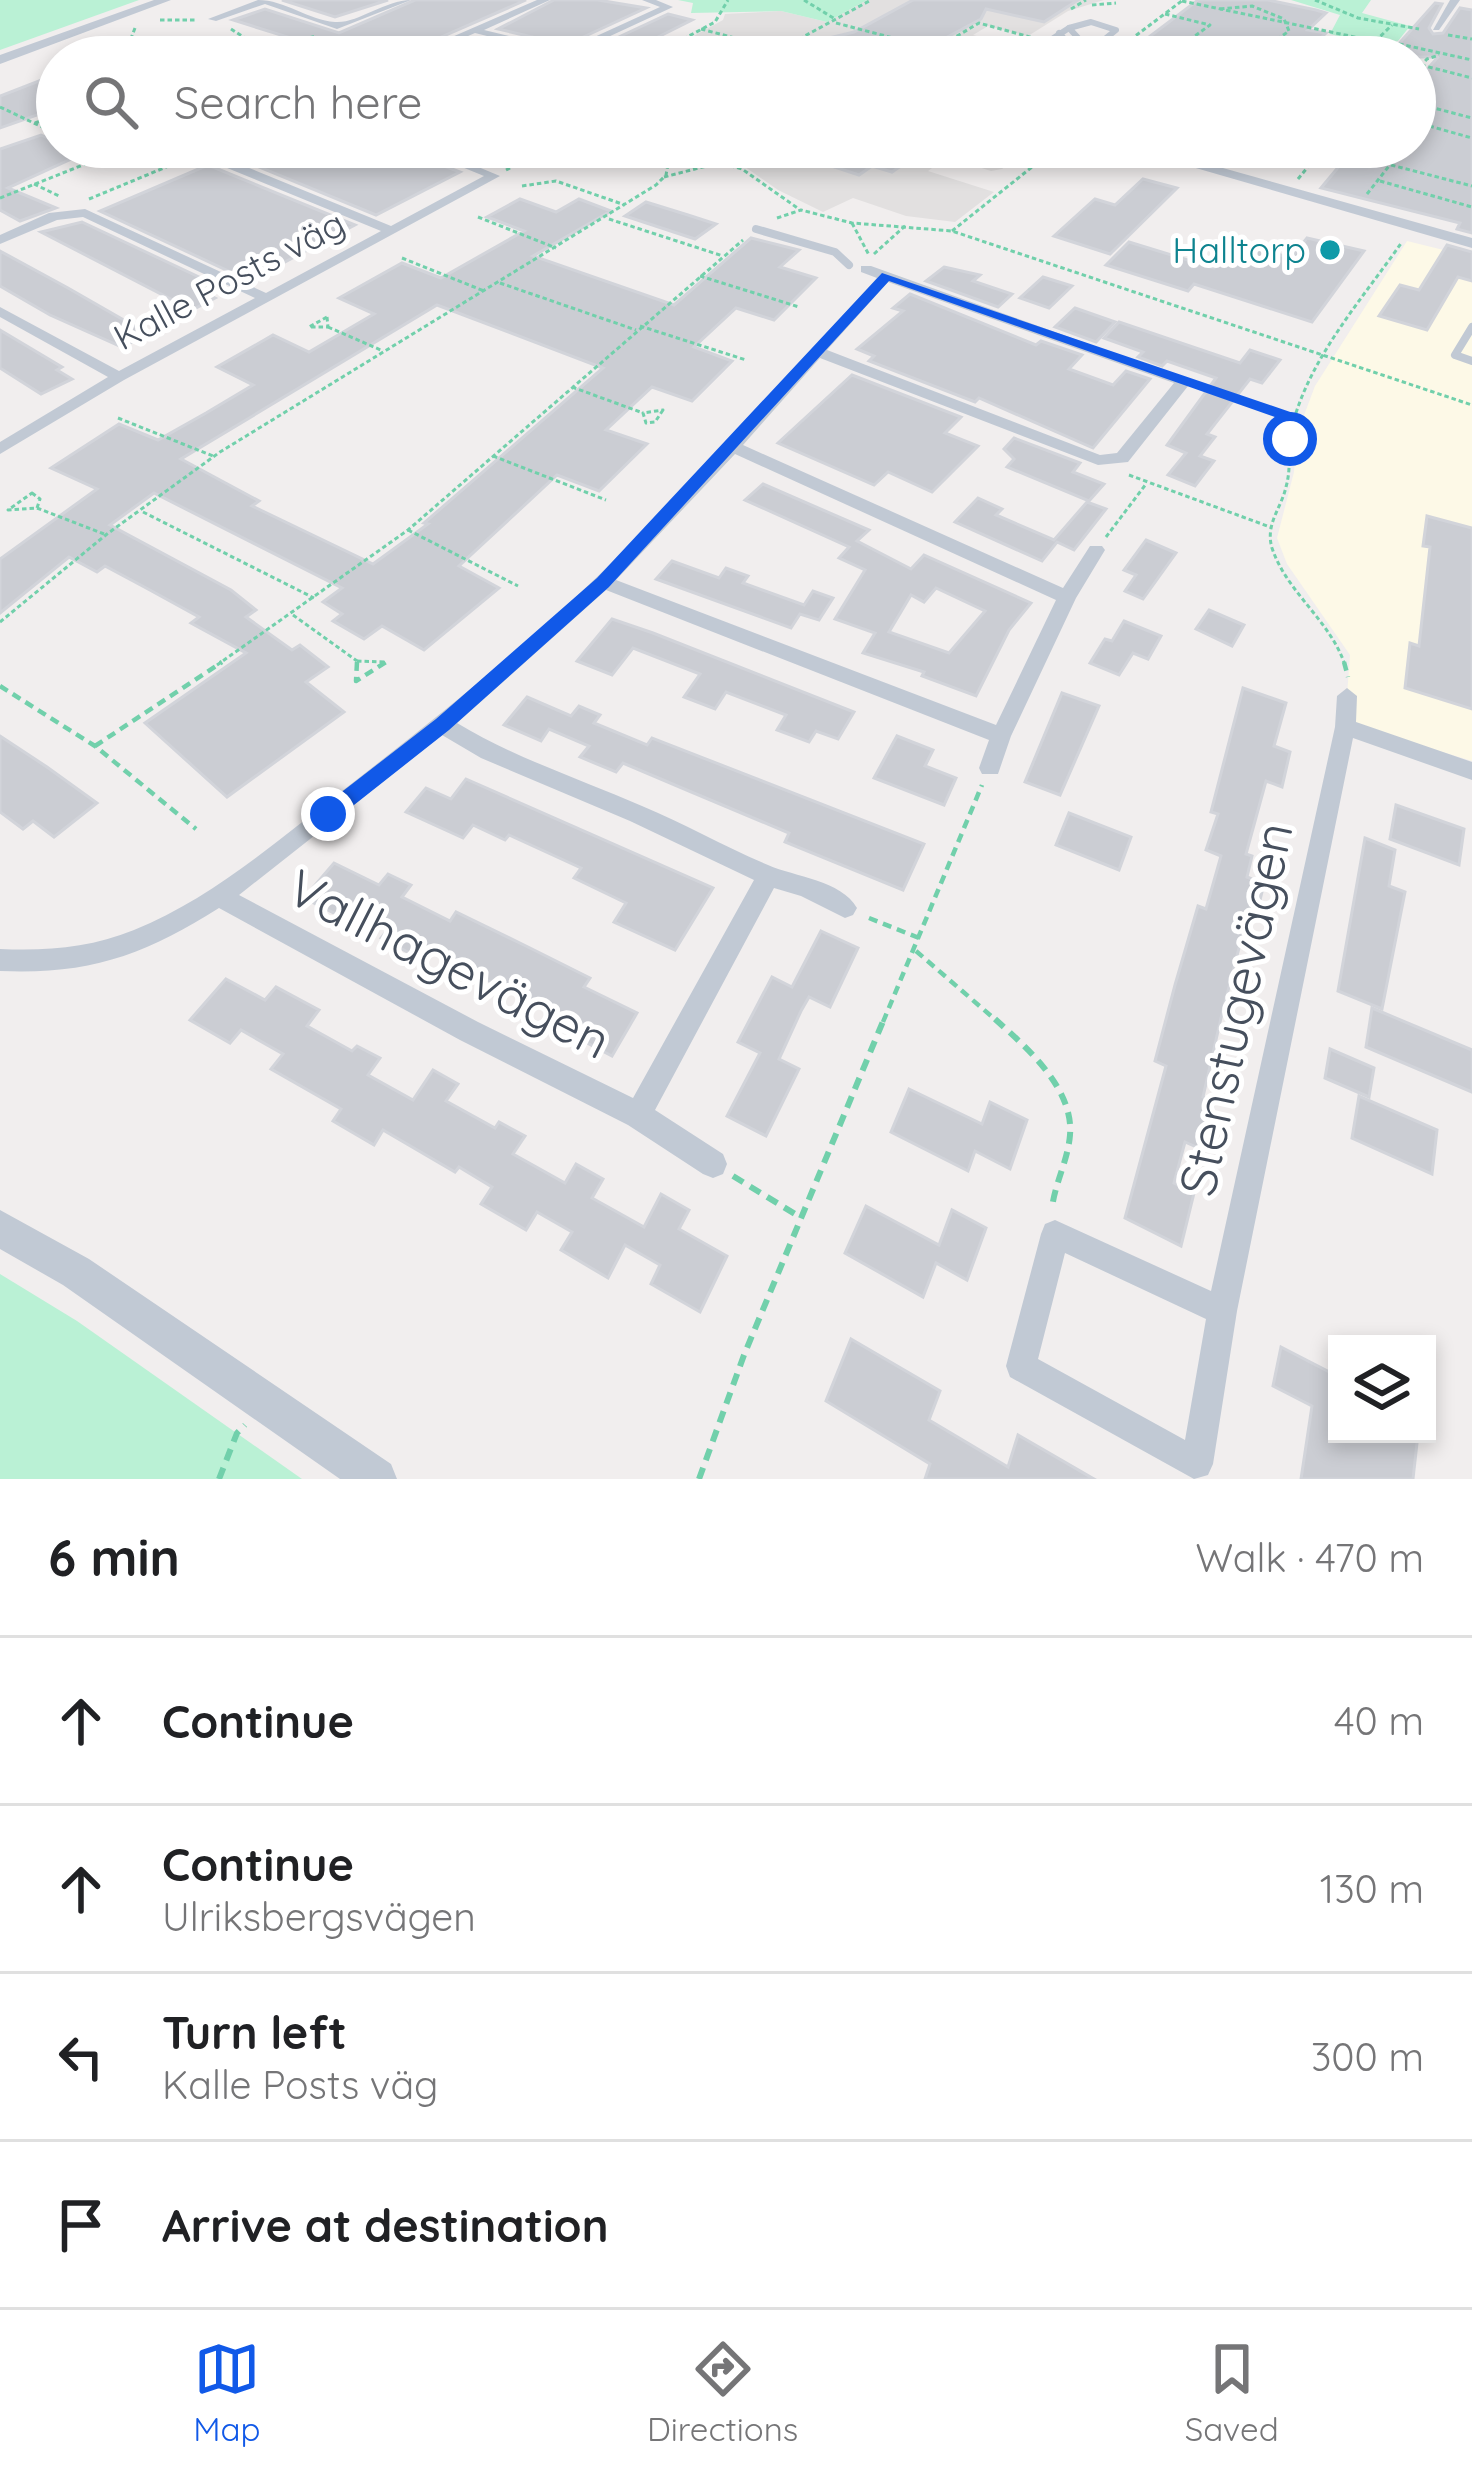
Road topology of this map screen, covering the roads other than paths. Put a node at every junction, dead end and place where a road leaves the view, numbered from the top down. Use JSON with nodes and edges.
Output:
{"nodes":[{"id":1,"x":165,"y":0,"type":"edge"},
{"id":2,"x":266,"y":0,"type":"edge"},
{"id":3,"x":406,"y":0,"type":"edge"},
{"id":4,"x":545,"y":0,"type":"edge"},
{"id":5,"x":647,"y":0,"type":"edge"},
{"id":6,"x":1455,"y":0,"type":"edge"},
{"id":7,"x":213,"y":19,"type":"dead end"},
{"id":8,"x":1068,"y":27,"type":"junction"},
{"id":9,"x":474,"y":30,"type":"junction"},
{"id":10,"x":1432,"y":30,"type":"road end"},
{"id":11,"x":1059,"y":33,"type":"junction"},
{"id":12,"x":66,"y":36,"type":"edge"},
{"id":13,"x":460,"y":36,"type":"edge"},
{"id":14,"x":498,"y":36,"type":"edge"},
{"id":15,"x":604,"y":36,"type":"edge"},
{"id":16,"x":1056,"y":36,"type":"edge"},
{"id":17,"x":1063,"y":36,"type":"edge"},
{"id":18,"x":1074,"y":36,"type":"edge"},
{"id":19,"x":1108,"y":36,"type":"edge"},
{"id":20,"x":36,"y":47,"type":"edge"},
{"id":21,"x":0,"y":60,"type":"edge"},
{"id":22,"x":238,"y":168,"type":"edge"},
{"id":23,"x":483,"y":168,"type":"edge"},
{"id":24,"x":1206,"y":168,"type":"edge"},
{"id":25,"x":756,"y":229,"type":"road end"},
{"id":26,"x":391,"y":231,"type":"junction"},
{"id":27,"x":0,"y":240,"type":"edge"},
{"id":28,"x":1472,"y":243,"type":"edge"},
{"id":29,"x":849,"y":266,"type":"dead end"},
{"id":30,"x":266,"y":298,"type":"junction"},
{"id":31,"x":0,"y":311,"type":"edge"},
{"id":32,"x":1472,"y":327,"type":"edge"},
{"id":33,"x":817,"y":352,"type":"junction"},
{"id":34,"x":1472,"y":361,"type":"edge"},
{"id":35,"x":119,"y":377,"type":"junction"},
{"id":36,"x":1184,"y":381,"type":"junction"},
{"id":37,"x":1209,"y":388,"type":"road end"},
{"id":38,"x":732,"y":446,"type":"junction"},
{"id":39,"x":0,"y":449,"type":"edge"},
{"id":40,"x":1096,"y":550,"type":"road end"},
{"id":41,"x":603,"y":583,"type":"junction"},
{"id":42,"x":1067,"y":597,"type":"junction"},
{"id":43,"x":1347,"y":696,"type":"road end"},
{"id":44,"x":442,"y":724,"type":"junction"},
{"id":45,"x":1345,"y":727,"type":"junction"},
{"id":46,"x":1001,"y":736,"type":"junction"},
{"id":47,"x":991,"y":768,"type":"road end"},
{"id":48,"x":1472,"y":771,"type":"edge"},
{"id":49,"x":768,"y":876,"type":"junction"},
{"id":50,"x":219,"y":896,"type":"junction"},
{"id":51,"x":845,"y":908,"type":"road end"},
{"id":52,"x":0,"y":960,"type":"edge"},
{"id":53,"x":638,"y":1114,"type":"junction"},
{"id":54,"x":713,"y":1163,"type":"road end"},
{"id":55,"x":0,"y":1228,"type":"edge"},
{"id":56,"x":1222,"y":1311,"type":"junction"},
{"id":57,"x":376,"y":1479,"type":"edge"}],
"edges":[{"from":1,"to":12,"type":"street"},
{"from":2,"to":3,"type":"street"},
{"from":2,"to":7,"type":"street"},
{"from":4,"to":9,"type":"street"},
{"from":5,"to":15,"type":"street"},
{"from":6,"to":10,"type":"street"},
{"from":8,"to":11,"type":"lane"},
{"from":8,"to":18,"type":"lane"},
{"from":8,"to":19,"type":"lane"},
{"from":9,"to":13,"type":"street"},
{"from":9,"to":14,"type":"street"},
{"from":11,"to":16,"type":"lane"},
{"from":11,"to":17,"type":"lane"},
{"from":20,"to":21,"type":"street"},
{"from":22,"to":26,"type":"street"},
{"from":23,"to":26,"type":"street","name":"Kalle Posts väg"},
{"from":24,"to":28,"type":"street"},
{"from":25,"to":29,"type":"lane"},
{"from":26,"to":30,"type":"street","name":"Kalle Posts väg"},
{"from":27,"to":30,"type":"street"},
{"from":30,"to":35,"type":"street","name":"Kalle Posts väg"},
{"from":31,"to":35,"type":"street"},
{"from":32,"to":34,"type":"lane"},
{"from":33,"to":36,"type":"street"},
{"from":33,"to":36,"type":"street"},
{"from":33,"to":38,"type":"street"},
{"from":35,"to":39,"type":"street","name":"Kalle Posts väg"},
{"from":36,"to":37,"type":"street"},
{"from":38,"to":41,"type":"street"},
{"from":38,"to":42,"type":"street"},
{"from":40,"to":42,"type":"street"},
{"from":41,"to":44,"type":"street"},
{"from":41,"to":46,"type":"street"},
{"from":42,"to":46,"type":"street"},
{"from":43,"to":45,"type":"street","name":"Stenstugevägen"},
{"from":44,"to":49,"type":"street"},
{"from":44,"to":50,"type":"street"},
{"from":45,"to":48,"type":"street"},
{"from":45,"to":56,"type":"street","name":"Stenstugevägen"},
{"from":46,"to":47,"type":"street"},
{"from":49,"to":51,"type":"street"},
{"from":49,"to":53,"type":"street","name":"Vallhagevägen"},
{"from":50,"to":52,"type":"street"},
{"from":50,"to":53,"type":"street","name":"Vallhagevägen"},
{"from":53,"to":54,"type":"street","name":"Vallhagevägen"},
{"from":55,"to":57,"type":"street"},
{"from":56,"to":56,"type":"street","name":"Stenstugevägen"}]}
